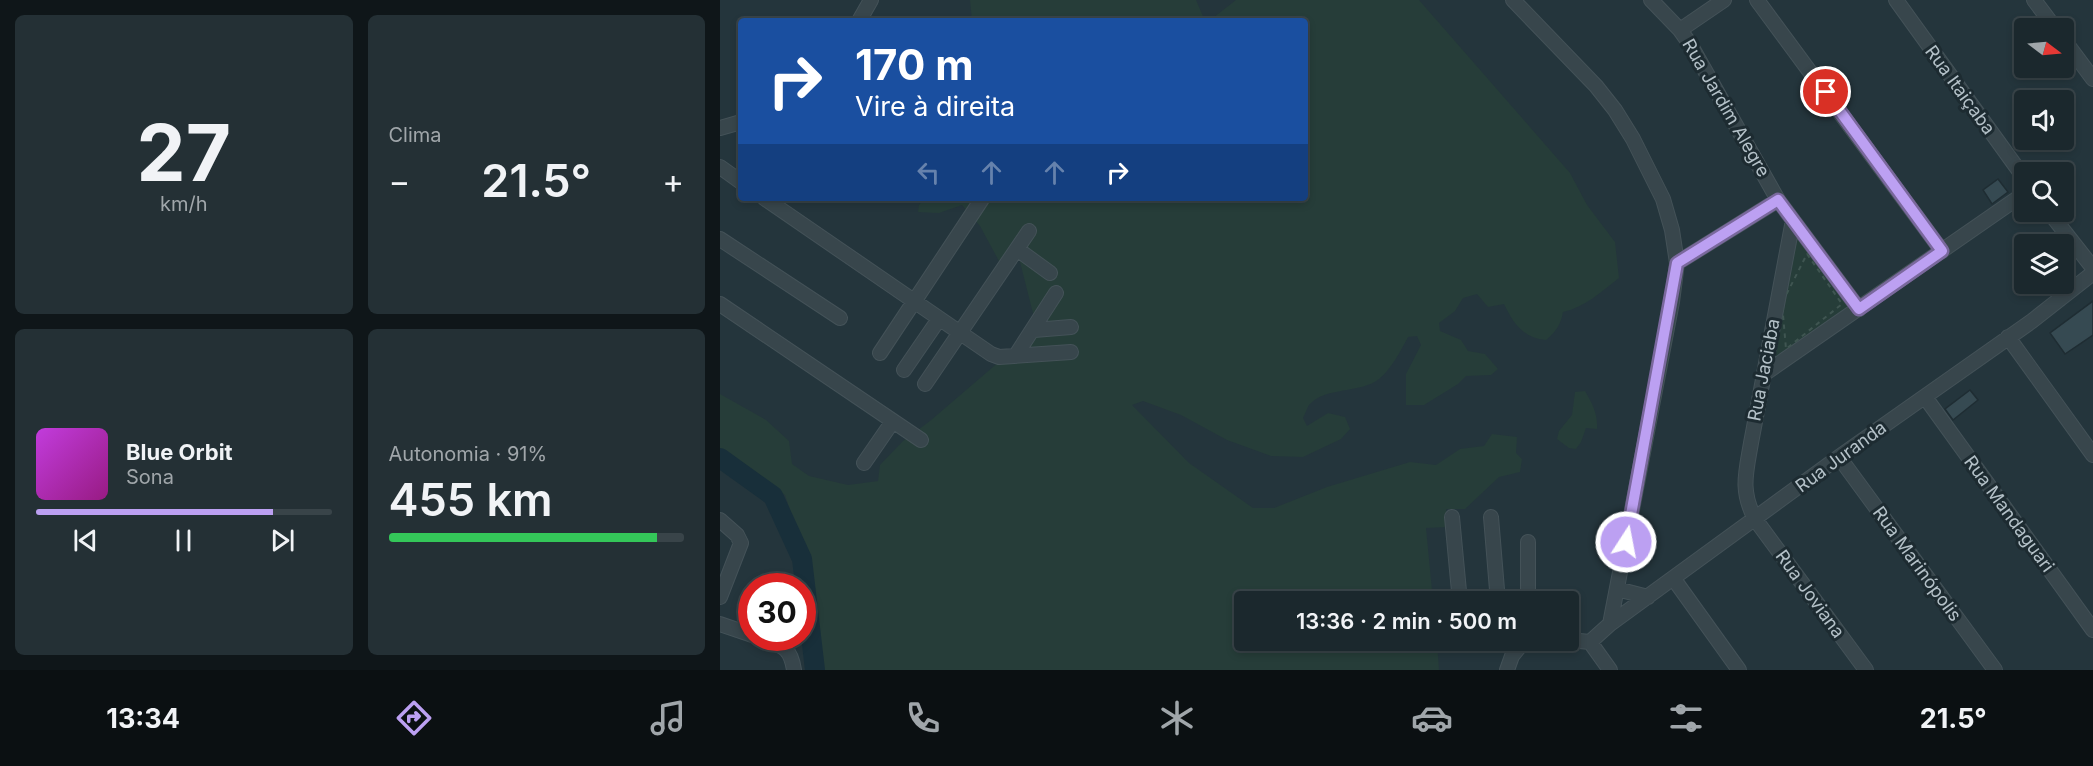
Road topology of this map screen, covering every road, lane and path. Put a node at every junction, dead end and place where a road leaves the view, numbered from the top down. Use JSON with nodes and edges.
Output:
{"nodes":[{"id":1,"x":871,"y":0,"type":"edge"},
{"id":2,"x":1513,"y":0,"type":"edge"},
{"id":3,"x":1651,"y":0,"type":"edge"},
{"id":4,"x":1724,"y":0,"type":"edge"},
{"id":5,"x":1757,"y":0,"type":"edge"},
{"id":6,"x":1896,"y":0,"type":"edge"},
{"id":7,"x":2034,"y":0,"type":"edge"},
{"id":8,"x":861,"y":18,"type":"edge"},
{"id":9,"x":2048,"y":18,"type":"edge"},
{"id":10,"x":1680,"y":30,"type":"junction"},
{"id":11,"x":2074,"y":53,"type":"edge"},
{"id":12,"x":2093,"y":79,"type":"edge"},
{"id":13,"x":738,"y":123,"type":"edge"},
{"id":14,"x":720,"y":128,"type":"edge"},
{"id":15,"x":2014,"y":164,"type":"edge"},
{"id":16,"x":720,"y":167,"type":"edge"},
{"id":17,"x":738,"y":180,"type":"edge"},
{"id":18,"x":1778,"y":200,"type":"junction"},
{"id":19,"x":768,"y":201,"type":"edge"},
{"id":20,"x":981,"y":201,"type":"edge"},
{"id":21,"x":2014,"y":201,"type":"edge"},
{"id":22,"x":1793,"y":220,"type":"junction"},
{"id":23,"x":2057,"y":222,"type":"edge"},
{"id":24,"x":1029,"y":231,"type":"dead end"},
{"id":25,"x":720,"y":239,"type":"edge"},
{"id":26,"x":1017,"y":249,"type":"junction"},
{"id":27,"x":1942,"y":251,"type":"junction"},
{"id":28,"x":1677,"y":263,"type":"junction"},
{"id":29,"x":2093,"y":268,"type":"edge"},
{"id":30,"x":1050,"y":273,"type":"dead end"},
{"id":31,"x":2093,"y":273,"type":"edge"},
{"id":32,"x":1056,"y":293,"type":"dead end"},
{"id":33,"x":914,"y":302,"type":"junction"},
{"id":34,"x":1842,"y":303,"type":"joint"},
{"id":35,"x":720,"y":304,"type":"edge"},
{"id":36,"x":1859,"y":309,"type":"junction"},
{"id":37,"x":840,"y":318,"type":"dead end"},
{"id":38,"x":939,"y":319,"type":"junction"},
{"id":39,"x":1071,"y":327,"type":"dead end"},
{"id":40,"x":1034,"y":330,"type":"junction"},
{"id":41,"x":961,"y":333,"type":"junction"},
{"id":42,"x":2008,"y":337,"type":"junction"},
{"id":43,"x":1071,"y":352,"type":"dead end"},
{"id":44,"x":880,"y":353,"type":"dead end"},
{"id":45,"x":1016,"y":355,"type":"junction"},
{"id":46,"x":904,"y":370,"type":"dead end"},
{"id":47,"x":1764,"y":374,"type":"junction"},
{"id":48,"x":925,"y":384,"type":"dead end"},
{"id":49,"x":1925,"y":397,"type":"junction"},
{"id":50,"x":893,"y":421,"type":"junction"},
{"id":51,"x":921,"y":440,"type":"dead end"},
{"id":52,"x":2093,"y":454,"type":"edge"},
{"id":53,"x":1839,"y":457,"type":"junction"},
{"id":54,"x":864,"y":463,"type":"dead end"},
{"id":55,"x":1452,"y":517,"type":"dead end"},
{"id":56,"x":1491,"y":517,"type":"dead end"},
{"id":57,"x":1755,"y":519,"type":"junction"},
{"id":58,"x":720,"y":520,"type":"edge"},
{"id":59,"x":1528,"y":542,"type":"dead end"},
{"id":60,"x":1673,"y":578,"type":"junction"},
{"id":61,"x":1617,"y":588,"type":"junction"},
{"id":62,"x":1459,"y":591,"type":"edge"},
{"id":63,"x":1497,"y":591,"type":"edge"},
{"id":64,"x":1528,"y":591,"type":"edge"},
{"id":65,"x":720,"y":597,"type":"edge"},
{"id":66,"x":1648,"y":597,"type":"junction"},
{"id":67,"x":720,"y":624,"type":"edge"},
{"id":68,"x":1610,"y":624,"type":"junction"},
{"id":69,"x":738,"y":630,"type":"edge"},
{"id":70,"x":2093,"y":630,"type":"edge"},
{"id":71,"x":1579,"y":641,"type":"edge"},
{"id":72,"x":1590,"y":642,"type":"junction"},
{"id":73,"x":788,"y":651,"type":"edge"},
{"id":74,"x":1516,"y":651,"type":"edge"},
{"id":75,"x":794,"y":670,"type":"edge"},
{"id":76,"x":1508,"y":670,"type":"edge"},
{"id":77,"x":1610,"y":670,"type":"edge"},
{"id":78,"x":1740,"y":670,"type":"edge"},
{"id":79,"x":1866,"y":670,"type":"edge"},
{"id":80,"x":1995,"y":670,"type":"edge"}],
"edges":[{"from":1,"to":8,"type":"street"},
{"from":2,"to":28,"type":"street"},
{"from":3,"to":10,"type":"street","name":"Rua Jardim Alegre"},
{"from":4,"to":10,"type":"street"},
{"from":5,"to":27,"type":"street"},
{"from":6,"to":15,"type":"street","name":"Rua Itaiçaba"},
{"from":7,"to":9,"type":"street"},
{"from":10,"to":18,"type":"street","name":"Rua Jardim Alegre"},
{"from":11,"to":12,"type":"street"},
{"from":13,"to":14,"type":"street"},
{"from":16,"to":17,"type":"street"},
{"from":18,"to":22,"type":"street","name":"Rua Jardim Alegre"},
{"from":18,"to":28,"type":"street"},
{"from":19,"to":33,"type":"street"},
{"from":20,"to":33,"type":"street"},
{"from":21,"to":27,"type":"street"},
{"from":22,"to":36,"type":"street","name":"Rua Jardim Alegre"},
{"from":22,"to":47,"type":"street","name":"Rua Jaciaba"},
{"from":23,"to":29,"type":"street"},
{"from":24,"to":26,"type":"street"},
{"from":25,"to":37,"type":"street"},
{"from":26,"to":30,"type":"street"},
{"from":26,"to":41,"type":"street"},
{"from":27,"to":36,"type":"street"},
{"from":28,"to":61,"type":"street"},
{"from":31,"to":42,"type":"street","name":"Rua Juranda"},
{"from":32,"to":40,"type":"street"},
{"from":33,"to":38,"type":"street"},
{"from":33,"to":44,"type":"street"},
{"from":34,"to":34,"type":"path"},
{"from":35,"to":50,"type":"street"},
{"from":36,"to":47,"type":"street"},
{"from":38,"to":41,"type":"street"},
{"from":38,"to":46,"type":"street"},
{"from":39,"to":40,"type":"street"},
{"from":40,"to":45,"type":"street"},
{"from":41,"to":45,"type":"street"},
{"from":41,"to":48,"type":"street"},
{"from":42,"to":49,"type":"street","name":"Rua Juranda"},
{"from":42,"to":52,"type":"street"},
{"from":43,"to":45,"type":"street"},
{"from":47,"to":57,"type":"street","name":"Rua Jaciaba"},
{"from":49,"to":53,"type":"street","name":"Rua Juranda"},
{"from":49,"to":70,"type":"street","name":"Rua Mandaguari"},
{"from":50,"to":51,"type":"street"},
{"from":50,"to":54,"type":"street"},
{"from":53,"to":57,"type":"street","name":"Rua Juranda"},
{"from":53,"to":80,"type":"street","name":"Rua Marinópolis"},
{"from":55,"to":62,"type":"street"},
{"from":56,"to":63,"type":"street"},
{"from":57,"to":60,"type":"street","name":"Rua Juranda"},
{"from":57,"to":79,"type":"street","name":"Rua Joviana"},
{"from":58,"to":65,"type":"street"},
{"from":59,"to":64,"type":"street"},
{"from":60,"to":66,"type":"street","name":"Rua Juranda"},
{"from":60,"to":78,"type":"street"},
{"from":61,"to":66,"type":"street"},
{"from":61,"to":68,"type":"street"},
{"from":66,"to":68,"type":"street","name":"Rua Juranda"},
{"from":67,"to":69,"type":"street"},
{"from":68,"to":72,"type":"street","name":"Rua Juranda"},
{"from":71,"to":72,"type":"street"},
{"from":72,"to":77,"type":"street"},
{"from":73,"to":75,"type":"street"},
{"from":74,"to":76,"type":"street"}]}
